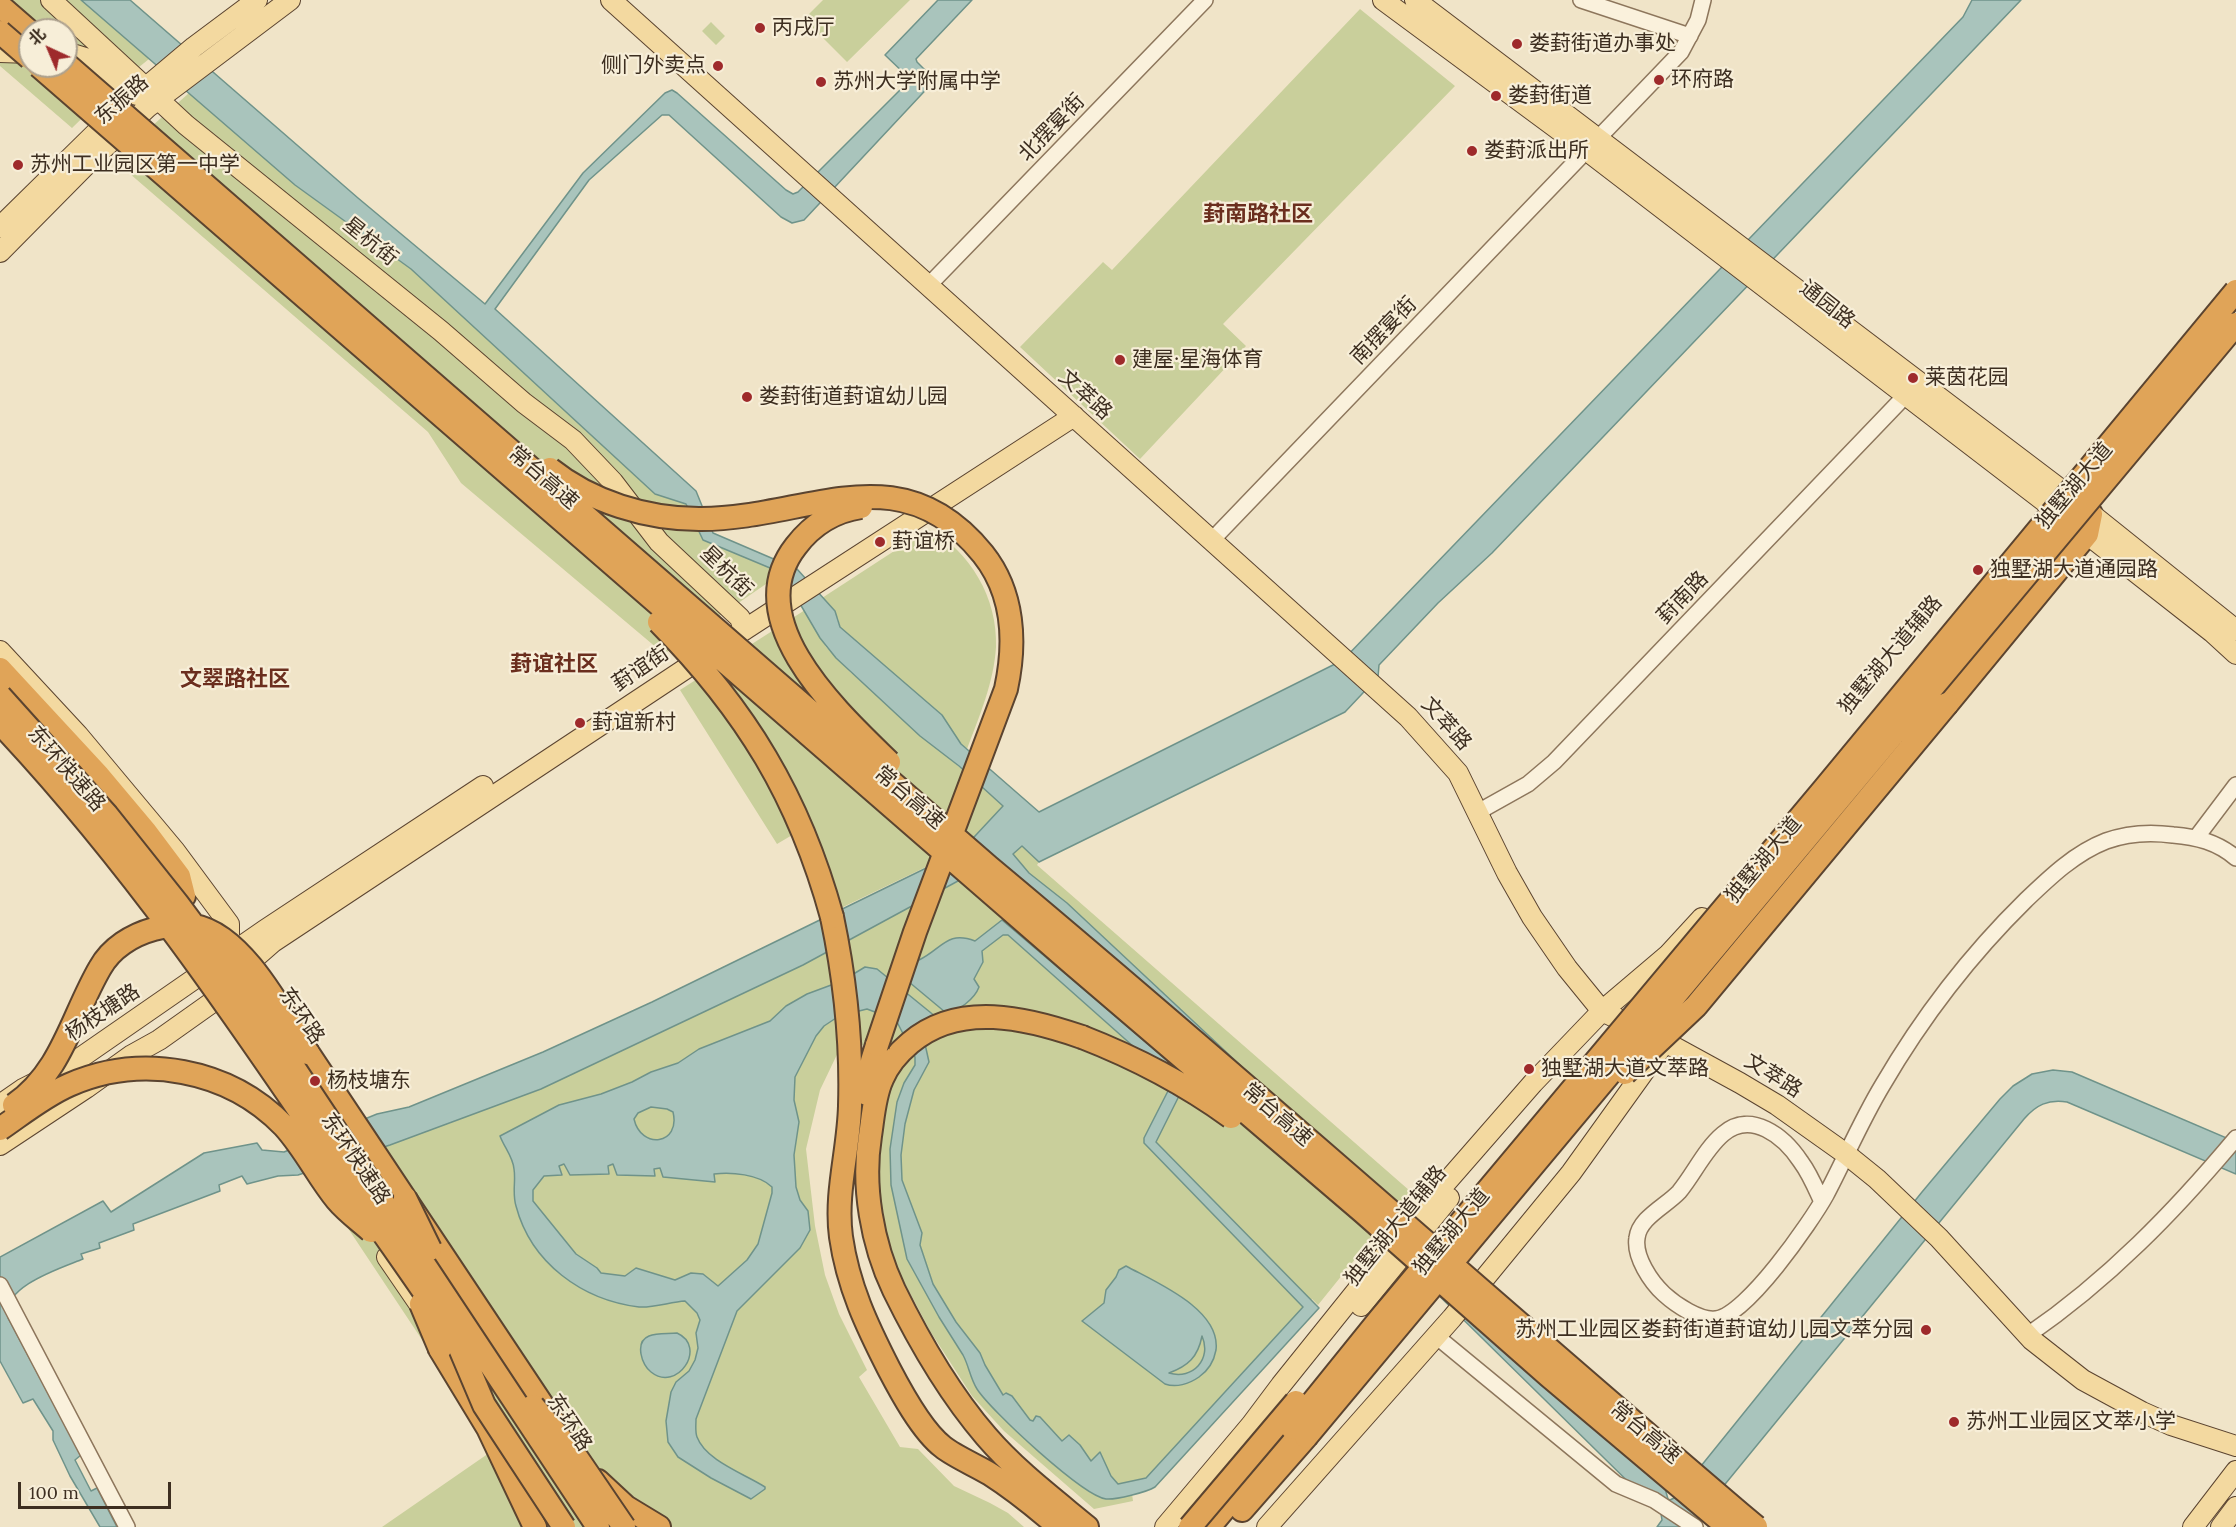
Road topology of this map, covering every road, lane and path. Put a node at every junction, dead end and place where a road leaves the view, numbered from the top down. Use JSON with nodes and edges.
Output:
{"nodes":[{"id":1,"x":51,"y":0,"type":"edge"},
{"id":2,"x":257,"y":0,"type":"edge"},
{"id":3,"x":290,"y":0,"type":"edge"},
{"id":4,"x":611,"y":0,"type":"edge"},
{"id":5,"x":1205,"y":0,"type":"edge"},
{"id":6,"x":1383,"y":0,"type":"edge"},
{"id":7,"x":1415,"y":0,"type":"edge"},
{"id":8,"x":1581,"y":0,"type":"edge"},
{"id":9,"x":1703,"y":0,"type":"edge"},
{"id":10,"x":0,"y":6,"type":"edge"},
{"id":11,"x":18,"y":22,"type":"edge"},
{"id":12,"x":0,"y":32,"type":"edge"},
{"id":13,"x":1690,"y":36,"type":"junction"},
{"id":14,"x":18,"y":48,"type":"edge"},
{"id":15,"x":0,"y":52,"type":"edge"},
{"id":16,"x":18,"y":53,"type":"edge"},
{"id":17,"x":78,"y":56,"type":"edge"},
{"id":18,"x":78,"y":73,"type":"edge"},
{"id":19,"x":53,"y":78,"type":"edge"},
{"id":20,"x":168,"y":80,"type":"junction"},
{"id":21,"x":147,"y":97,"type":"junction"},
{"id":22,"x":1591,"y":144,"type":"junction"},
{"id":23,"x":229,"y":205,"type":"junction"},
{"id":24,"x":0,"y":227,"type":"edge"},
{"id":25,"x":0,"y":252,"type":"edge"},
{"id":26,"x":1764,"y":277,"type":"junction"},
{"id":27,"x":2236,"y":278,"type":"edge"},
{"id":28,"x":928,"y":286,"type":"junction"},
{"id":29,"x":2236,"y":291,"type":"edge"},
{"id":30,"x":2236,"y":324,"type":"edge"},
{"id":31,"x":2236,"y":340,"type":"edge"},
{"id":32,"x":1905,"y":396,"type":"junction"},
{"id":33,"x":1069,"y":412,"type":"junction"},
{"id":34,"x":511,"y":475,"type":"junction"},
{"id":35,"x":2054,"y":497,"type":"junction"},
{"id":36,"x":2080,"y":519,"type":"junction"},
{"id":37,"x":1212,"y":540,"type":"junction"},
{"id":38,"x":738,"y":624,"type":"junction"},
{"id":39,"x":2236,"y":630,"type":"edge"},
{"id":40,"x":1980,"y":648,"type":"junction"},
{"id":41,"x":0,"y":651,"type":"edge"},
{"id":42,"x":2236,"y":654,"type":"edge"},
{"id":43,"x":0,"y":669,"type":"edge"},
{"id":44,"x":1972,"y":674,"type":"junction"},
{"id":45,"x":0,"y":679,"type":"edge"},
{"id":46,"x":0,"y":696,"type":"edge"},
{"id":47,"x":1946,"y":697,"type":"junction"},
{"id":48,"x":0,"y":723,"type":"edge"},
{"id":49,"x":0,"y":737,"type":"edge"},
{"id":50,"x":2236,"y":785,"type":"edge"},
{"id":51,"x":1478,"y":812,"type":"junction"},
{"id":52,"x":2196,"y":838,"type":"junction"},
{"id":53,"x":2236,"y":858,"type":"edge"},
{"id":54,"x":184,"y":896,"type":"junction"},
{"id":55,"x":1073,"y":937,"type":"junction"},
{"id":56,"x":1668,"y":955,"type":"junction"},
{"id":57,"x":235,"y":963,"type":"junction"},
{"id":58,"x":198,"y":977,"type":"junction"},
{"id":59,"x":1652,"y":994,"type":"junction"},
{"id":60,"x":214,"y":1001,"type":"junction"},
{"id":61,"x":1602,"y":1011,"type":"junction"},
{"id":62,"x":159,"y":1040,"type":"junction"},
{"id":63,"x":1665,"y":1042,"type":"junction"},
{"id":64,"x":865,"y":1047,"type":"junction"},
{"id":65,"x":0,"y":1105,"type":"edge"},
{"id":66,"x":50,"y":1111,"type":"junction"},
{"id":67,"x":0,"y":1114,"type":"edge"},
{"id":68,"x":0,"y":1129,"type":"edge"},
{"id":69,"x":1560,"y":1131,"type":"junction"},
{"id":70,"x":2236,"y":1138,"type":"edge"},
{"id":71,"x":0,"y":1144,"type":"edge"},
{"id":72,"x":1846,"y":1154,"type":"junction"},
{"id":73,"x":855,"y":1160,"type":"junction"},
{"id":74,"x":405,"y":1198,"type":"junction"},
{"id":75,"x":1822,"y":1202,"type":"junction"},
{"id":76,"x":403,"y":1262,"type":"junction"},
{"id":77,"x":0,"y":1285,"type":"edge"},
{"id":78,"x":1448,"y":1314,"type":"junction"},
{"id":79,"x":463,"y":1335,"type":"junction"},
{"id":80,"x":2028,"y":1335,"type":"junction"},
{"id":81,"x":1436,"y":1336,"type":"junction"},
{"id":82,"x":1549,"y":1376,"type":"junction"},
{"id":83,"x":524,"y":1398,"type":"junction"},
{"id":84,"x":496,"y":1416,"type":"junction"},
{"id":85,"x":1299,"y":1433,"type":"junction"},
{"id":86,"x":2216,"y":1440,"type":"junction"},
{"id":87,"x":2236,"y":1440,"type":"edge"},
{"id":88,"x":2236,"y":1446,"type":"edge"},
{"id":89,"x":577,"y":1458,"type":"junction"},
{"id":90,"x":2236,"y":1471,"type":"edge"},
{"id":91,"x":1303,"y":1484,"type":"junction"},
{"id":92,"x":1266,"y":1485,"type":"junction"},
{"id":93,"x":2236,"y":1507,"type":"edge"},
{"id":94,"x":127,"y":1527,"type":"edge"},
{"id":95,"x":535,"y":1527,"type":"edge"},
{"id":96,"x":551,"y":1527,"type":"edge"},
{"id":97,"x":564,"y":1527,"type":"edge"},
{"id":98,"x":572,"y":1527,"type":"edge"},
{"id":99,"x":583,"y":1527,"type":"edge"},
{"id":100,"x":598,"y":1527,"type":"edge"},
{"id":101,"x":607,"y":1527,"type":"edge"},
{"id":102,"x":624,"y":1527,"type":"edge"},
{"id":103,"x":659,"y":1527,"type":"edge"},
{"id":104,"x":1059,"y":1527,"type":"edge"},
{"id":105,"x":1087,"y":1527,"type":"edge"},
{"id":106,"x":1165,"y":1527,"type":"edge"},
{"id":107,"x":1190,"y":1527,"type":"edge"},
{"id":108,"x":1209,"y":1527,"type":"edge"},
{"id":109,"x":1227,"y":1527,"type":"edge"},
{"id":110,"x":1237,"y":1527,"type":"edge"},
{"id":111,"x":1267,"y":1527,"type":"edge"},
{"id":112,"x":1695,"y":1527,"type":"edge"},
{"id":113,"x":1728,"y":1527,"type":"edge"},
{"id":114,"x":1756,"y":1527,"type":"edge"},
{"id":115,"x":2193,"y":1527,"type":"edge"},
{"id":116,"x":2220,"y":1527,"type":"edge"}],
"edges":[{"from":1,"to":21,"type":"main road"},
{"from":2,"to":20,"type":"main road","name":"东振路"},
{"from":3,"to":20,"type":"main road","name":"东振路"},
{"from":4,"to":28,"type":"main road","name":"文萃路"},
{"from":5,"to":28,"type":"street","name":"北摆宴街"},
{"from":6,"to":22,"type":"main road","name":"通园路"},
{"from":7,"to":22,"type":"main road","name":"通园路"},
{"from":8,"to":13,"type":"street"},
{"from":9,"to":13,"type":"street"},
{"from":10,"to":11,"type":"highway"},
{"from":12,"to":14,"type":"highway","bridge":true},
{"from":13,"to":22,"type":"street"},
{"from":15,"to":16,"type":"main road"},
{"from":17,"to":21,"type":"main road"},
{"from":18,"to":23,"type":"highway","name":"常台高速","bridge":true},
{"from":19,"to":34,"type":"highway","name":"常台高速","bridge":true},
{"from":20,"to":21,"type":"main road","name":"东振路"},
{"from":21,"to":24,"type":"main road","name":"东振路"},
{"from":21,"to":25,"type":"main road","name":"东振路"},
{"from":21,"to":38,"type":"main road","name":"星杭街"},
{"from":22,"to":26,"type":"main road","name":"通园路"},
{"from":22,"to":37,"type":"street","name":"南摆宴街"},
{"from":23,"to":55,"type":"highway","name":"常台高速","bridge":true},
{"from":23,"to":64,"type":"highway","bridge":true},
{"from":26,"to":32,"type":"main road","name":"通园路"},
{"from":26,"to":35,"type":"main road","name":"通园路"},
{"from":27,"to":35,"type":"main road","name":"独墅湖大道辅路"},
{"from":28,"to":33,"type":"main road","name":"文萃路"},
{"from":29,"to":59,"type":"highway","name":"独墅湖大道","bridge":true},
{"from":30,"to":69,"type":"highway","name":"独墅湖大道","bridge":true},
{"from":31,"to":36,"type":"main road"},
{"from":32,"to":35,"type":"main road","name":"通园路"},
{"from":32,"to":51,"type":"street","name":"葑南路"},
{"from":33,"to":37,"type":"main road","name":"文萃路"},
{"from":33,"to":38,"type":"main road","name":"葑谊街"},
{"from":34,"to":64,"type":"highway","bridge":true},
{"from":34,"to":82,"type":"highway","name":"常台高速","bridge":true},
{"from":35,"to":36,"type":"main road","name":"通园路"},
{"from":35,"to":56,"type":"main road","name":"独墅湖大道辅路"},
{"from":36,"to":39,"type":"main road","name":"通园路"},
{"from":36,"to":40,"type":"main road"},
{"from":36,"to":42,"type":"main road","name":"通园路"},
{"from":36,"to":44,"type":"highway"},
{"from":36,"to":47,"type":"main road"},
{"from":37,"to":51,"type":"main road","name":"文萃路"},
{"from":38,"to":57,"type":"main road","name":"葑谊街"},
{"from":40,"to":44,"type":"highway"},
{"from":40,"to":47,"type":"main road"},
{"from":41,"to":57,"type":"main road"},
{"from":43,"to":54,"type":"highway"},
{"from":44,"to":47,"type":"highway"},
{"from":45,"to":54,"type":"main road","name":"东环路"},
{"from":46,"to":79,"type":"highway","name":"东环快速路","bridge":true},
{"from":47,"to":63,"type":"main road"},
{"from":47,"to":69,"type":"highway","bridge":true},
{"from":48,"to":76,"type":"highway","name":"东环快速路","bridge":true},
{"from":49,"to":58,"type":"main road"},
{"from":50,"to":52,"type":"street"},
{"from":51,"to":61,"type":"main road","name":"文萃路"},
{"from":52,"to":53,"type":"street"},
{"from":52,"to":72,"type":"street"},
{"from":54,"to":57,"type":"main road","name":"东环路"},
{"from":55,"to":64,"type":"highway","bridge":true},
{"from":55,"to":114,"type":"highway","name":"常台高速","bridge":true},
{"from":56,"to":61,"type":"main road","name":"独墅湖大道辅路"},
{"from":56,"to":63,"type":"main road"},
{"from":57,"to":58,"type":"main road","name":"杨枝塘路"},
{"from":57,"to":60,"type":"main road"},
{"from":57,"to":83,"type":"main road","name":"东环路"},
{"from":58,"to":60,"type":"main road"},
{"from":58,"to":65,"type":"main road","name":"杨枝塘路"},
{"from":59,"to":85,"type":"highway","name":"独墅湖大道","bridge":true},
{"from":59,"to":107,"type":"highway","bridge":true},
{"from":60,"to":62,"type":"main road"},
{"from":60,"to":84,"type":"main road"},
{"from":61,"to":63,"type":"main road","name":"文萃路"},
{"from":61,"to":106,"type":"main road","name":"独墅湖大道辅路","bridge":true},
{"from":62,"to":66,"type":"main road"},
{"from":62,"to":66,"type":"main road"},
{"from":63,"to":72,"type":"main road","name":"文萃路"},
{"from":63,"to":78,"type":"main road","bridge":true},
{"from":64,"to":73,"type":"highway"},
{"from":66,"to":71,"type":"main road"},
{"from":67,"to":74,"type":"highway","bridge":true},
{"from":68,"to":76,"type":"highway","bridge":true},
{"from":69,"to":85,"type":"highway","name":"独墅湖大道","bridge":true},
{"from":70,"to":80,"type":"street"},
{"from":72,"to":75,"type":"street"},
{"from":72,"to":80,"type":"main road","name":"文萃路"},
{"from":73,"to":82,"type":"highway","bridge":true},
{"from":73,"to":104,"type":"highway"},
{"from":73,"to":105,"type":"highway"},
{"from":74,"to":79,"type":"highway","bridge":true},
{"from":74,"to":89,"type":"highway","bridge":true},
{"from":75,"to":75,"type":"street"},
{"from":76,"to":79,"type":"highway","name":"东环快速路","bridge":true},
{"from":76,"to":95,"type":"highway","bridge":true},
{"from":77,"to":94,"type":"street"},
{"from":78,"to":81,"type":"main road"},
{"from":78,"to":91,"type":"main road"},
{"from":79,"to":89,"type":"highway","bridge":true},
{"from":79,"to":97,"type":"highway","bridge":true},
{"from":79,"to":99,"type":"highway","name":"东环快速路","bridge":true},
{"from":79,"to":100,"type":"highway","name":"东环快速路","bridge":true},
{"from":80,"to":86,"type":"main road","name":"文萃路"},
{"from":81,"to":91,"type":"main road"},
{"from":81,"to":112,"type":"street"},
{"from":82,"to":113,"type":"highway","name":"常台高速","bridge":true},
{"from":83,"to":84,"type":"main road"},
{"from":83,"to":101,"type":"main road","name":"东环路"},
{"from":84,"to":96,"type":"main road"},
{"from":84,"to":98,"type":"main road"},
{"from":85,"to":92,"type":"highway"},
{"from":85,"to":108,"type":"highway"},
{"from":86,"to":87,"type":"main road"},
{"from":86,"to":88,"type":"main road","name":"文萃路"},
{"from":89,"to":102,"type":"highway","bridge":true},
{"from":89,"to":103,"type":"highway","bridge":true},
{"from":90,"to":115,"type":"main road"},
{"from":91,"to":111,"type":"main road"},
{"from":92,"to":109,"type":"highway"},
{"from":92,"to":110,"type":"highway"},
{"from":93,"to":116,"type":"main road"}]}
